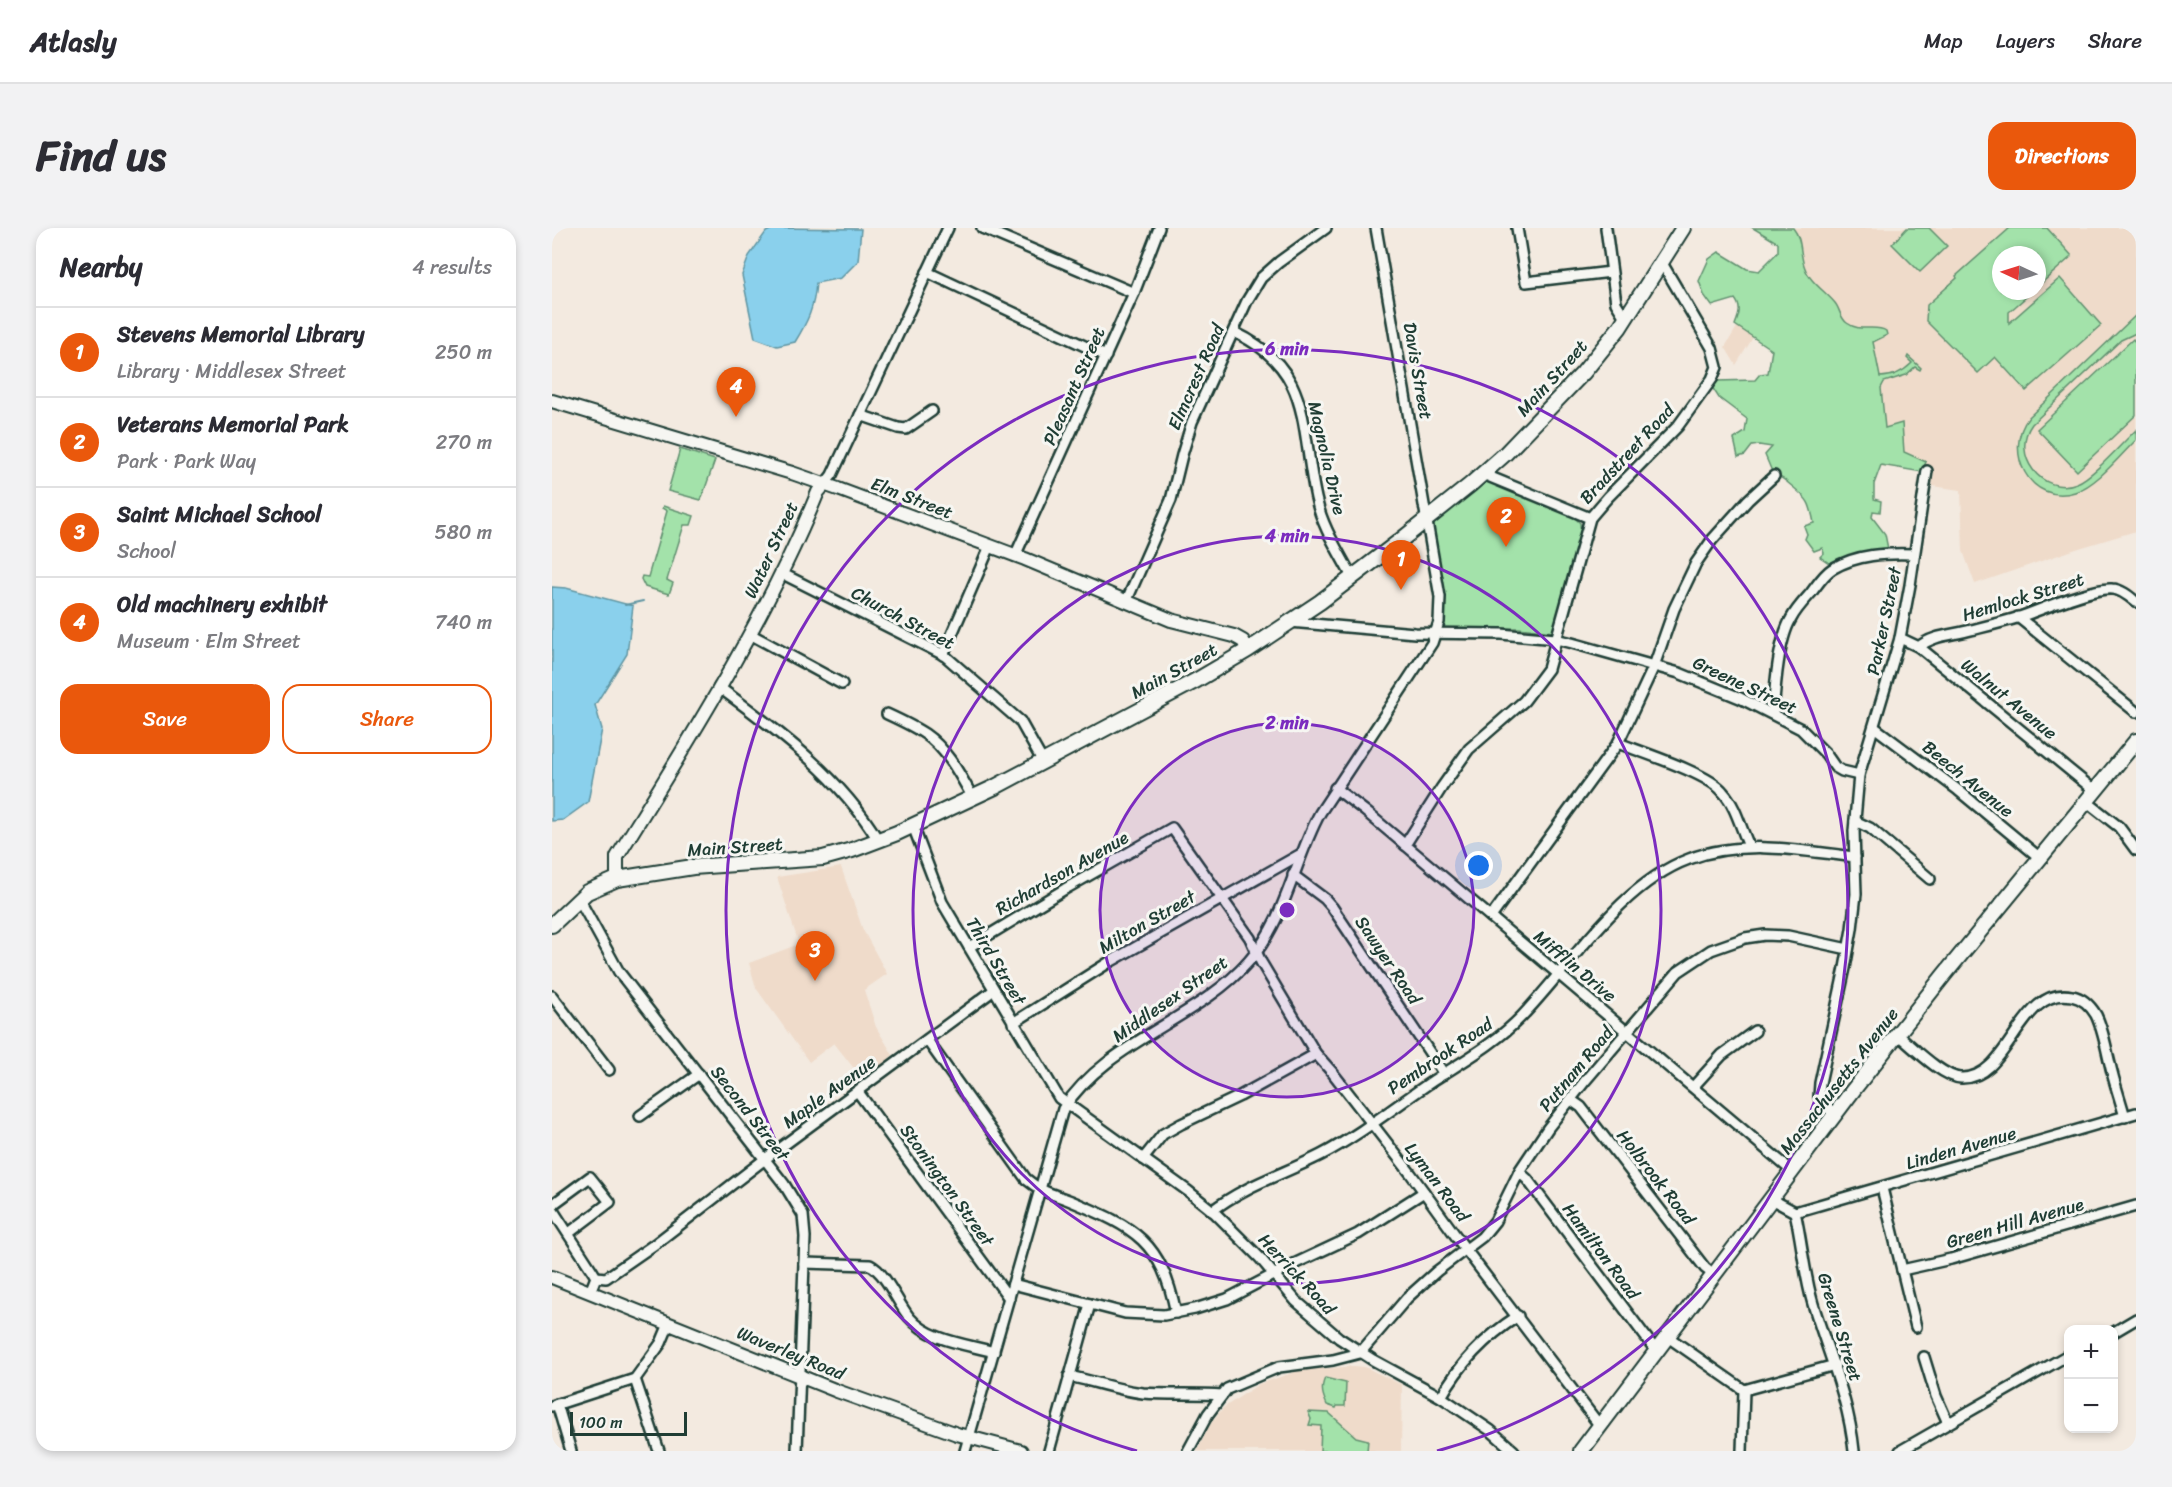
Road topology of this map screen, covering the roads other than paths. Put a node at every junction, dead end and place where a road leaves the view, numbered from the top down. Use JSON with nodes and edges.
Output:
{"nodes":[{"id":1,"x":948,"y":228,"type":"edge"},
{"id":2,"x":982,"y":228,"type":"edge"},
{"id":3,"x":1159,"y":228,"type":"edge"},
{"id":4,"x":1326,"y":228,"type":"edge"},
{"id":5,"x":1376,"y":228,"type":"edge"},
{"id":6,"x":1517,"y":228,"type":"edge"},
{"id":7,"x":1606,"y":228,"type":"edge"},
{"id":8,"x":1683,"y":228,"type":"edge"},
{"id":9,"x":1662,"y":263,"type":"junction"},
{"id":10,"x":927,"y":272,"type":"junction"},
{"id":11,"x":1611,"y":272,"type":"junction"},
{"id":12,"x":1134,"y":293,"type":"junction"},
{"id":13,"x":1626,"y":319,"type":"junction"},
{"id":14,"x":1234,"y":332,"type":"junction"},
{"id":15,"x":1106,"y":356,"type":"junction"},
{"id":16,"x":552,"y":401,"type":"edge"},
{"id":17,"x":932,"y":411,"type":"dead end"},
{"id":18,"x":860,"y":415,"type":"junction"},
{"id":19,"x":1927,"y":471,"type":"dead end"},
{"id":20,"x":1483,"y":474,"type":"junction"},
{"id":21,"x":1774,"y":476,"type":"dead end"},
{"id":22,"x":824,"y":485,"type":"junction"},
{"id":23,"x":1590,"y":518,"type":"junction"},
{"id":24,"x":1426,"y":520,"type":"junction"},
{"id":25,"x":990,"y":546,"type":"junction"},
{"id":26,"x":1914,"y":554,"type":"junction"},
{"id":27,"x":1015,"y":555,"type":"junction"},
{"id":28,"x":781,"y":573,"type":"junction"},
{"id":29,"x":1352,"y":577,"type":"junction"},
{"id":30,"x":1126,"y":602,"type":"junction"},
{"id":31,"x":2136,"y":603,"type":"edge"},
{"id":32,"x":2018,"y":617,"type":"junction"},
{"id":33,"x":1290,"y":622,"type":"junction"},
{"id":34,"x":750,"y":634,"type":"junction"},
{"id":35,"x":1436,"y":634,"type":"junction"},
{"id":36,"x":1900,"y":638,"type":"junction"},
{"id":37,"x":1556,"y":639,"type":"junction"},
{"id":38,"x":1919,"y":647,"type":"junction"},
{"id":39,"x":1248,"y":650,"type":"junction"},
{"id":40,"x":943,"y":655,"type":"junction"},
{"id":41,"x":1654,"y":666,"type":"junction"},
{"id":42,"x":842,"y":684,"type":"dead end"},
{"id":43,"x":720,"y":687,"type":"junction"},
{"id":44,"x":2136,"y":712,"type":"edge"},
{"id":45,"x":887,"y":714,"type":"dead end"},
{"id":46,"x":1773,"y":714,"type":"junction"},
{"id":47,"x":1874,"y":727,"type":"junction"},
{"id":48,"x":2136,"y":741,"type":"edge"},
{"id":49,"x":1618,"y":743,"type":"junction"},
{"id":50,"x":1043,"y":762,"type":"junction"},
{"id":51,"x":1859,"y":775,"type":"junction"},
{"id":52,"x":1335,"y":788,"type":"junction"},
{"id":53,"x":2090,"y":795,"type":"junction"},
{"id":54,"x":973,"y":798,"type":"junction"},
{"id":55,"x":1855,"y":822,"type":"junction"},
{"id":56,"x":913,"y":826,"type":"junction"},
{"id":57,"x":1172,"y":828,"type":"joint"},
{"id":58,"x":878,"y":840,"type":"junction"},
{"id":59,"x":1405,"y":845,"type":"junction"},
{"id":60,"x":1749,"y":846,"type":"junction"},
{"id":61,"x":2136,"y":850,"type":"edge"},
{"id":62,"x":1301,"y":854,"type":"junction"},
{"id":63,"x":1855,"y":857,"type":"junction"},
{"id":64,"x":2040,"y":858,"type":"junction"},
{"id":65,"x":1293,"y":875,"type":"junction"},
{"id":66,"x":617,"y":879,"type":"junction"},
{"id":67,"x":1930,"y":879,"type":"dead end"},
{"id":68,"x":1221,"y":898,"type":"junction"},
{"id":69,"x":579,"y":899,"type":"junction"},
{"id":70,"x":555,"y":917,"type":"edge"},
{"id":71,"x":1491,"y":917,"type":"junction"},
{"id":72,"x":969,"y":947,"type":"junction"},
{"id":73,"x":1848,"y":949,"type":"junction"},
{"id":74,"x":1257,"y":952,"type":"junction"},
{"id":75,"x":1558,"y":973,"type":"junction"},
{"id":76,"x":994,"y":990,"type":"junction"},
{"id":77,"x":552,"y":996,"type":"edge"},
{"id":78,"x":1013,"y":1023,"type":"junction"},
{"id":79,"x":1755,"y":1031,"type":"dead end"},
{"id":80,"x":1628,"y":1032,"type":"junction"},
{"id":81,"x":1898,"y":1034,"type":"junction"},
{"id":82,"x":927,"y":1040,"type":"junction"},
{"id":83,"x":1316,"y":1054,"type":"junction"},
{"id":84,"x":609,"y":1070,"type":"dead end"},
{"id":85,"x":699,"y":1074,"type":"junction"},
{"id":86,"x":1444,"y":1074,"type":"junction"},
{"id":87,"x":1693,"y":1087,"type":"junction"},
{"id":88,"x":858,"y":1092,"type":"junction"},
{"id":89,"x":1571,"y":1100,"type":"junction"},
{"id":90,"x":1066,"y":1104,"type":"junction"},
{"id":91,"x":2136,"y":1113,"type":"edge"},
{"id":92,"x":1834,"y":1115,"type":"junction"},
{"id":93,"x":640,"y":1116,"type":"dead end"},
{"id":94,"x":2125,"y":1117,"type":"junction"},
{"id":95,"x":1372,"y":1124,"type":"junction"},
{"id":96,"x":765,"y":1159,"type":"junction"},
{"id":97,"x":1143,"y":1159,"type":"junction"},
{"id":98,"x":1792,"y":1171,"type":"junction"},
{"id":99,"x":1519,"y":1172,"type":"junction"},
{"id":100,"x":1882,"y":1188,"type":"junction"},
{"id":101,"x":1040,"y":1190,"type":"junction"},
{"id":102,"x":1424,"y":1192,"type":"junction"},
{"id":103,"x":1771,"y":1199,"type":"junction"},
{"id":104,"x":2136,"y":1206,"type":"edge"},
{"id":105,"x":552,"y":1207,"type":"edge"},
{"id":106,"x":1212,"y":1211,"type":"junction"},
{"id":107,"x":1795,"y":1212,"type":"junction"},
{"id":108,"x":569,"y":1233,"type":"junction"},
{"id":109,"x":1466,"y":1250,"type":"junction"},
{"id":110,"x":804,"y":1263,"type":"junction"},
{"id":111,"x":1902,"y":1270,"type":"junction"},
{"id":112,"x":1273,"y":1275,"type":"junction"},
{"id":113,"x":1714,"y":1275,"type":"junction"},
{"id":114,"x":552,"y":1277,"type":"edge"},
{"id":115,"x":596,"y":1277,"type":"junction"},
{"id":116,"x":1013,"y":1284,"type":"junction"},
{"id":117,"x":590,"y":1292,"type":"junction"},
{"id":118,"x":1009,"y":1298,"type":"junction"},
{"id":119,"x":1090,"y":1304,"type":"junction"},
{"id":120,"x":1176,"y":1313,"type":"junction"},
{"id":121,"x":1518,"y":1316,"type":"junction"},
{"id":122,"x":2136,"y":1319,"type":"edge"},
{"id":123,"x":669,"y":1324,"type":"junction"},
{"id":124,"x":1916,"y":1327,"type":"dead end"},
{"id":125,"x":2118,"y":1330,"type":"edge"},
{"id":126,"x":1668,"y":1337,"type":"junction"},
{"id":127,"x":994,"y":1352,"type":"junction"},
{"id":128,"x":1657,"y":1352,"type":"junction"},
{"id":129,"x":1360,"y":1353,"type":"junction"},
{"id":130,"x":1924,"y":1357,"type":"dead end"},
{"id":131,"x":2064,"y":1357,"type":"edge"},
{"id":132,"x":1834,"y":1365,"type":"junction"},
{"id":133,"x":800,"y":1375,"type":"junction"},
{"id":134,"x":1069,"y":1377,"type":"junction"},
{"id":135,"x":635,"y":1379,"type":"junction"},
{"id":136,"x":1744,"y":1390,"type":"junction"},
{"id":137,"x":1222,"y":1395,"type":"junction"},
{"id":138,"x":1441,"y":1396,"type":"junction"},
{"id":139,"x":554,"y":1405,"type":"edge"},
{"id":140,"x":1948,"y":1423,"type":"junction"},
{"id":141,"x":1600,"y":1426,"type":"junction"},
{"id":142,"x":970,"y":1438,"type":"junction"},
{"id":143,"x":571,"y":1451,"type":"edge"},
{"id":144,"x":659,"y":1451,"type":"edge"},
{"id":145,"x":796,"y":1451,"type":"edge"},
{"id":146,"x":965,"y":1451,"type":"edge"},
{"id":147,"x":1021,"y":1451,"type":"edge"},
{"id":148,"x":1049,"y":1451,"type":"edge"},
{"id":149,"x":1188,"y":1451,"type":"edge"},
{"id":150,"x":1514,"y":1451,"type":"edge"},
{"id":151,"x":1581,"y":1451,"type":"edge"},
{"id":152,"x":1742,"y":1451,"type":"edge"},
{"id":153,"x":1854,"y":1451,"type":"edge"},
{"id":154,"x":1900,"y":1451,"type":"edge"}],
"edges":[{"from":1,"to":10,"type":"street","name":"Water Street"},
{"from":2,"to":12,"type":"street"},
{"from":3,"to":12,"type":"street","name":"Pleasant Street"},
{"from":4,"to":14,"type":"street","name":"Elmcrest Road"},
{"from":5,"to":24,"type":"street","name":"Davis Street"},
{"from":6,"to":11,"type":"street"},
{"from":7,"to":11,"type":"street"},
{"from":8,"to":9,"type":"main road","name":"Main Street"},
{"from":9,"to":13,"type":"main road","name":"Main Street"},
{"from":9,"to":23,"type":"street","name":"Bradstreet Road"},
{"from":10,"to":15,"type":"street"},
{"from":10,"to":18,"type":"street","name":"Water Street"},
{"from":11,"to":13,"type":"street"},
{"from":12,"to":15,"type":"street","name":"Pleasant Street"},
{"from":13,"to":20,"type":"main road","name":"Main Street"},
{"from":14,"to":29,"type":"street","name":"Magnolia Drive"},
{"from":14,"to":30,"type":"street","name":"Elmcrest Road"},
{"from":15,"to":27,"type":"street","name":"Pleasant Street"},
{"from":16,"to":22,"type":"street","name":"Elm Street"},
{"from":17,"to":18,"type":"street"},
{"from":18,"to":22,"type":"street","name":"Water Street"},
{"from":19,"to":26,"type":"street","name":"Parker Street"},
{"from":20,"to":23,"type":"street"},
{"from":20,"to":24,"type":"main road","name":"Main Street"},
{"from":21,"to":41,"type":"street"},
{"from":22,"to":25,"type":"street","name":"Elm Street"},
{"from":22,"to":28,"type":"street","name":"Water Street"},
{"from":23,"to":37,"type":"street","name":"Bradstreet Road"},
{"from":24,"to":29,"type":"main road","name":"Main Street"},
{"from":24,"to":35,"type":"street","name":"Middlesex Street"},
{"from":25,"to":27,"type":"street","name":"Elm Street"},
{"from":25,"to":40,"type":"street"},
{"from":26,"to":36,"type":"street","name":"Parker Street"},
{"from":26,"to":46,"type":"street"},
{"from":27,"to":30,"type":"street","name":"Elm Street"},
{"from":28,"to":34,"type":"street","name":"Water Street"},
{"from":28,"to":40,"type":"street","name":"Church Street"},
{"from":29,"to":33,"type":"main road","name":"Main Street"},
{"from":30,"to":39,"type":"street","name":"Elm Street"},
{"from":31,"to":32,"type":"street","name":"Hemlock Street"},
{"from":32,"to":38,"type":"street","name":"Hemlock Street"},
{"from":32,"to":44,"type":"street"},
{"from":33,"to":35,"type":"street","name":"Greene Street"},
{"from":33,"to":39,"type":"main road","name":"Main Street"},
{"from":34,"to":42,"type":"street"},
{"from":34,"to":43,"type":"street","name":"Water Street"},
{"from":35,"to":37,"type":"street","name":"Greene Street"},
{"from":35,"to":52,"type":"street","name":"Middlesex Street"},
{"from":36,"to":38,"type":"street","name":"Walnut Avenue"},
{"from":36,"to":47,"type":"street","name":"Parker Street"},
{"from":37,"to":41,"type":"street","name":"Greene Street"},
{"from":37,"to":59,"type":"street","name":"Bradstreet Road"},
{"from":38,"to":53,"type":"street","name":"Walnut Avenue"},
{"from":39,"to":50,"type":"main road","name":"Main Street"},
{"from":40,"to":50,"type":"street","name":"Church Street"},
{"from":41,"to":46,"type":"street","name":"Greene Street"},
{"from":41,"to":49,"type":"street"},
{"from":43,"to":58,"type":"street"},
{"from":43,"to":66,"type":"street","name":"Water Street"},
{"from":45,"to":54,"type":"street"},
{"from":46,"to":51,"type":"street","name":"Greene Street"},
{"from":47,"to":51,"type":"street","name":"Parker Street"},
{"from":47,"to":64,"type":"street","name":"Beech Avenue"},
{"from":48,"to":53,"type":"main road","name":"Massachusetts Avenue"},
{"from":49,"to":60,"type":"street"},
{"from":49,"to":71,"type":"street"},
{"from":50,"to":54,"type":"main road","name":"Main Street"},
{"from":51,"to":55,"type":"street"},
{"from":52,"to":59,"type":"street","name":"Mifflin Drive"},
{"from":52,"to":62,"type":"street","name":"Middlesex Street"},
{"from":53,"to":61,"type":"street","name":"Walnut Avenue"},
{"from":53,"to":64,"type":"main road","name":"Massachusetts Avenue"},
{"from":54,"to":56,"type":"main road","name":"Main Street"},
{"from":55,"to":63,"type":"street"},
{"from":55,"to":67,"type":"street"},
{"from":56,"to":58,"type":"main road","name":"Main Street"},
{"from":56,"to":72,"type":"street","name":"Third Street"},
{"from":57,"to":68,"type":"street","name":"Lyman Road"},
{"from":57,"to":72,"type":"street","name":"Richardson Avenue"},
{"from":58,"to":66,"type":"main road","name":"Main Street"},
{"from":59,"to":71,"type":"street","name":"Mifflin Drive"},
{"from":60,"to":63,"type":"street","name":"Pembrook Road"},
{"from":60,"to":75,"type":"street","name":"Pembrook Road"},
{"from":62,"to":65,"type":"street","name":"Middlesex Street"},
{"from":62,"to":68,"type":"street","name":"Milton Street"},
{"from":63,"to":73,"type":"street"},
{"from":64,"to":81,"type":"main road","name":"Massachusetts Avenue"},
{"from":65,"to":74,"type":"street","name":"Middlesex Street"},
{"from":65,"to":86,"type":"street","name":"Sawyer Road"},
{"from":66,"to":69,"type":"main road","name":"Main Street"},
{"from":68,"to":74,"type":"street","name":"Lyman Road"},
{"from":68,"to":78,"type":"street","name":"Milton Street"},
{"from":69,"to":70,"type":"main road","name":"Main Street"},
{"from":69,"to":85,"type":"street","name":"Second Street"},
{"from":71,"to":75,"type":"street","name":"Mifflin Drive"},
{"from":72,"to":76,"type":"street","name":"Third Street"},
{"from":73,"to":80,"type":"street","name":"Putnam Road"},
{"from":73,"to":92,"type":"street"},
{"from":74,"to":83,"type":"street","name":"Lyman Road"},
{"from":74,"to":90,"type":"street","name":"Middlesex Street"},
{"from":75,"to":80,"type":"street","name":"Mifflin Drive"},
{"from":75,"to":86,"type":"street","name":"Pembrook Road"},
{"from":76,"to":78,"type":"street","name":"Third Street"},
{"from":76,"to":82,"type":"street","name":"Maple Avenue"},
{"from":77,"to":84,"type":"street"},
{"from":78,"to":90,"type":"street","name":"Third Street"},
{"from":79,"to":87,"type":"street"},
{"from":80,"to":87,"type":"street","name":"Mifflin Drive"},
{"from":80,"to":89,"type":"street","name":"Putnam Road"},
{"from":81,"to":92,"type":"main road","name":"Massachusetts Avenue"},
{"from":81,"to":94,"type":"street"},
{"from":82,"to":88,"type":"street","name":"Maple Avenue"},
{"from":82,"to":101,"type":"street"},
{"from":83,"to":95,"type":"street","name":"Lyman Road"},
{"from":83,"to":97,"type":"street"},
{"from":85,"to":93,"type":"street"},
{"from":85,"to":96,"type":"street","name":"Second Street"},
{"from":86,"to":95,"type":"street","name":"Pembrook Road"},
{"from":87,"to":98,"type":"street","name":"Mifflin Drive"},
{"from":88,"to":96,"type":"street","name":"Maple Avenue"},
{"from":88,"to":118,"type":"street","name":"Stonington Street"},
{"from":89,"to":99,"type":"street","name":"Putnam Road"},
{"from":89,"to":113,"type":"street","name":"Holbrook Road"},
{"from":90,"to":97,"type":"street","name":"Herrick Road"},
{"from":90,"to":101,"type":"street","name":"Middlesex Street"},
{"from":91,"to":94,"type":"street","name":"Linden Avenue"},
{"from":92,"to":98,"type":"main road","name":"Massachusetts Avenue"},
{"from":94,"to":100,"type":"street","name":"Linden Avenue"},
{"from":95,"to":102,"type":"street","name":"Lyman Road"},
{"from":95,"to":106,"type":"street","name":"Pembrook Road"},
{"from":96,"to":110,"type":"street","name":"Second Street"},
{"from":96,"to":115,"type":"street","name":"Maple Avenue"},
{"from":97,"to":106,"type":"street","name":"Herrick Road"},
{"from":98,"to":103,"type":"main road","name":"Massachusetts Avenue"},
{"from":99,"to":109,"type":"street","name":"Putnam Road"},
{"from":99,"to":128,"type":"street","name":"Hamilton Road"},
{"from":100,"to":107,"type":"street","name":"Linden Avenue"},
{"from":100,"to":111,"type":"street"},
{"from":101,"to":116,"type":"street","name":"Middlesex Street"},
{"from":101,"to":120,"type":"street"},
{"from":102,"to":109,"type":"street","name":"Lyman Road"},
{"from":102,"to":112,"type":"street"},
{"from":103,"to":107,"type":"street"},
{"from":103,"to":113,"type":"main road","name":"Massachusetts Avenue"},
{"from":104,"to":111,"type":"street","name":"Green Hill Avenue"},
{"from":105,"to":108,"type":"street"},
{"from":105,"to":108,"type":"street"},
{"from":106,"to":112,"type":"street","name":"Herrick Road"},
{"from":107,"to":132,"type":"street","name":"Greene Street"},
{"from":108,"to":115,"type":"street"},
{"from":109,"to":121,"type":"street","name":"Lyman Road"},
{"from":109,"to":129,"type":"street","name":"Putnam Road"},
{"from":110,"to":127,"type":"street"},
{"from":110,"to":133,"type":"street","name":"Second Street"},
{"from":111,"to":124,"type":"street"},
{"from":112,"to":120,"type":"street"},
{"from":112,"to":129,"type":"street","name":"Herrick Road"},
{"from":113,"to":126,"type":"main road","name":"Massachusetts Avenue"},
{"from":114,"to":117,"type":"street","name":"Waverley Road"},
{"from":115,"to":117,"type":"street"},
{"from":116,"to":118,"type":"street","name":"Middlesex Street"},
{"from":116,"to":119,"type":"street"},
{"from":117,"to":123,"type":"street","name":"Waverley Road"},
{"from":118,"to":127,"type":"street","name":"Middlesex Street"},
{"from":119,"to":120,"type":"street"},
{"from":119,"to":134,"type":"street"},
{"from":121,"to":138,"type":"street"},
{"from":121,"to":141,"type":"street","name":"Lyman Road"},
{"from":122,"to":125,"type":"street"},
{"from":123,"to":133,"type":"street","name":"Waverley Road"},
{"from":123,"to":135,"type":"street"},
{"from":126,"to":128,"type":"main road","name":"Massachusetts Avenue"},
{"from":126,"to":136,"type":"street"},
{"from":127,"to":142,"type":"street","name":"Middlesex Street"},
{"from":128,"to":141,"type":"main road","name":"Massachusetts Avenue"},
{"from":129,"to":137,"type":"street"},
{"from":129,"to":138,"type":"street","name":"Herrick Road"},
{"from":130,"to":140,"type":"street"},
{"from":131,"to":140,"type":"street"},
{"from":132,"to":136,"type":"street"},
{"from":132,"to":153,"type":"street","name":"Greene Street"},
{"from":133,"to":142,"type":"street","name":"Waverley Road"},
{"from":133,"to":145,"type":"street","name":"Second Street"},
{"from":134,"to":137,"type":"street"},
{"from":134,"to":148,"type":"street"},
{"from":135,"to":139,"type":"street"},
{"from":135,"to":144,"type":"street"},
{"from":136,"to":152,"type":"street"},
{"from":137,"to":149,"type":"street"},
{"from":138,"to":150,"type":"street","name":"Herrick Road"},
{"from":139,"to":143,"type":"street"},
{"from":140,"to":154,"type":"street"},
{"from":141,"to":151,"type":"main road","name":"Massachusetts Avenue"},
{"from":142,"to":146,"type":"street","name":"Middlesex Street"},
{"from":142,"to":147,"type":"street","name":"Waverley Road"}]}
